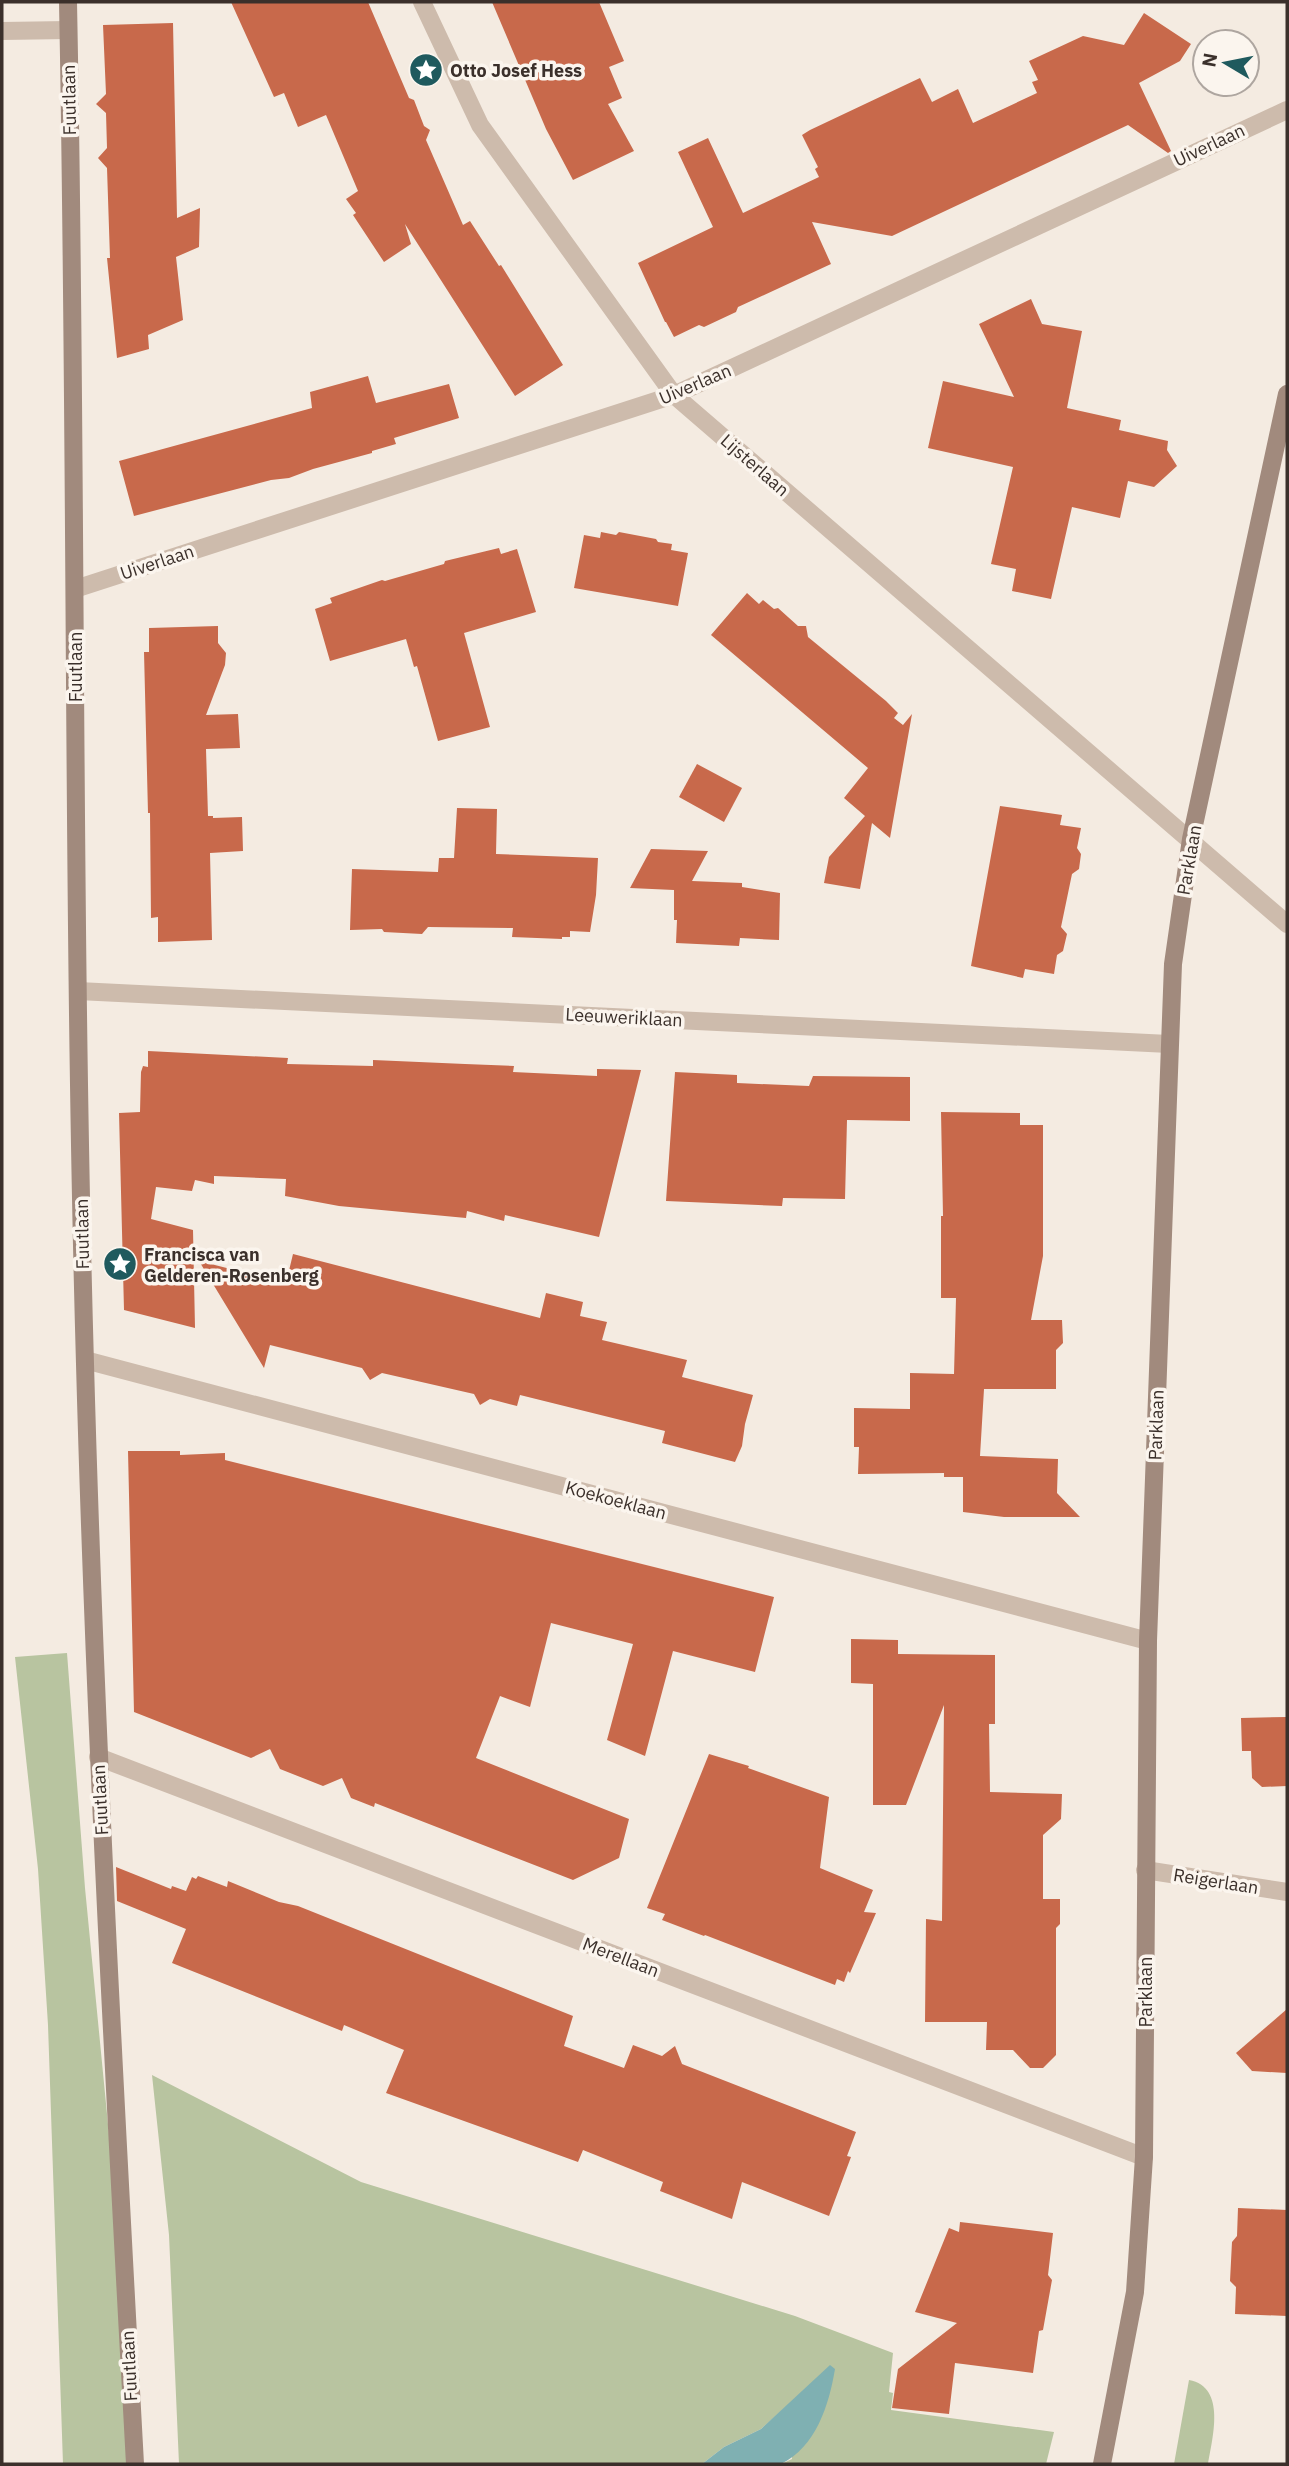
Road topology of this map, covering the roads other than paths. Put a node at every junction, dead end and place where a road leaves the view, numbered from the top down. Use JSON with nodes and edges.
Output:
{"nodes":[{"id":1,"x":68,"y":2,"type":"edge"},
{"id":2,"x":422,"y":2,"type":"edge"},
{"id":3,"x":68,"y":30,"type":"junction"},
{"id":4,"x":2,"y":31,"type":"edge"},
{"id":5,"x":1287,"y":110,"type":"edge"},
{"id":6,"x":1287,"y":394,"type":"edge"},
{"id":7,"x":674,"y":396,"type":"junction"},
{"id":8,"x":75,"y":589,"type":"junction"},
{"id":9,"x":1191,"y":839,"type":"junction"},
{"id":10,"x":1287,"y":924,"type":"edge"},
{"id":11,"x":78,"y":991,"type":"junction"},
{"id":12,"x":1170,"y":1044,"type":"junction"},
{"id":13,"x":85,"y":1360,"type":"junction"},
{"id":14,"x":1148,"y":1641,"type":"junction"},
{"id":15,"x":98,"y":1757,"type":"junction"},
{"id":16,"x":1145,"y":1870,"type":"junction"},
{"id":17,"x":1287,"y":1892,"type":"edge"},
{"id":18,"x":1144,"y":2157,"type":"junction"},
{"id":19,"x":135,"y":2464,"type":"edge"},
{"id":20,"x":1102,"y":2464,"type":"edge"}],
"edges":[{"from":1,"to":3,"type":"street","name":"Fuutlaan"},
{"from":2,"to":7,"type":"street","name":"Lijsterlaan"},
{"from":3,"to":4,"type":"street"},
{"from":3,"to":8,"type":"street","name":"Fuutlaan"},
{"from":5,"to":7,"type":"street","name":"Uiverlaan"},
{"from":6,"to":9,"type":"street","name":"Parklaan"},
{"from":7,"to":8,"type":"street","name":"Uiverlaan"},
{"from":7,"to":9,"type":"street","name":"Lijsterlaan"},
{"from":8,"to":11,"type":"street","name":"Fuutlaan"},
{"from":9,"to":10,"type":"street","name":"Lijsterlaan"},
{"from":9,"to":12,"type":"street","name":"Parklaan"},
{"from":11,"to":12,"type":"street","name":"Leeuweriklaan"},
{"from":11,"to":13,"type":"street","name":"Fuutlaan"},
{"from":12,"to":14,"type":"street","name":"Parklaan"},
{"from":13,"to":14,"type":"street","name":"Koekoeklaan"},
{"from":13,"to":15,"type":"street","name":"Fuutlaan"},
{"from":14,"to":16,"type":"street","name":"Parklaan"},
{"from":15,"to":18,"type":"street","name":"Merellaan"},
{"from":15,"to":19,"type":"street","name":"Fuutlaan"},
{"from":16,"to":17,"type":"street","name":"Reigerlaan"},
{"from":16,"to":18,"type":"street","name":"Parklaan"},
{"from":18,"to":20,"type":"street","name":"Parklaan"}]}
